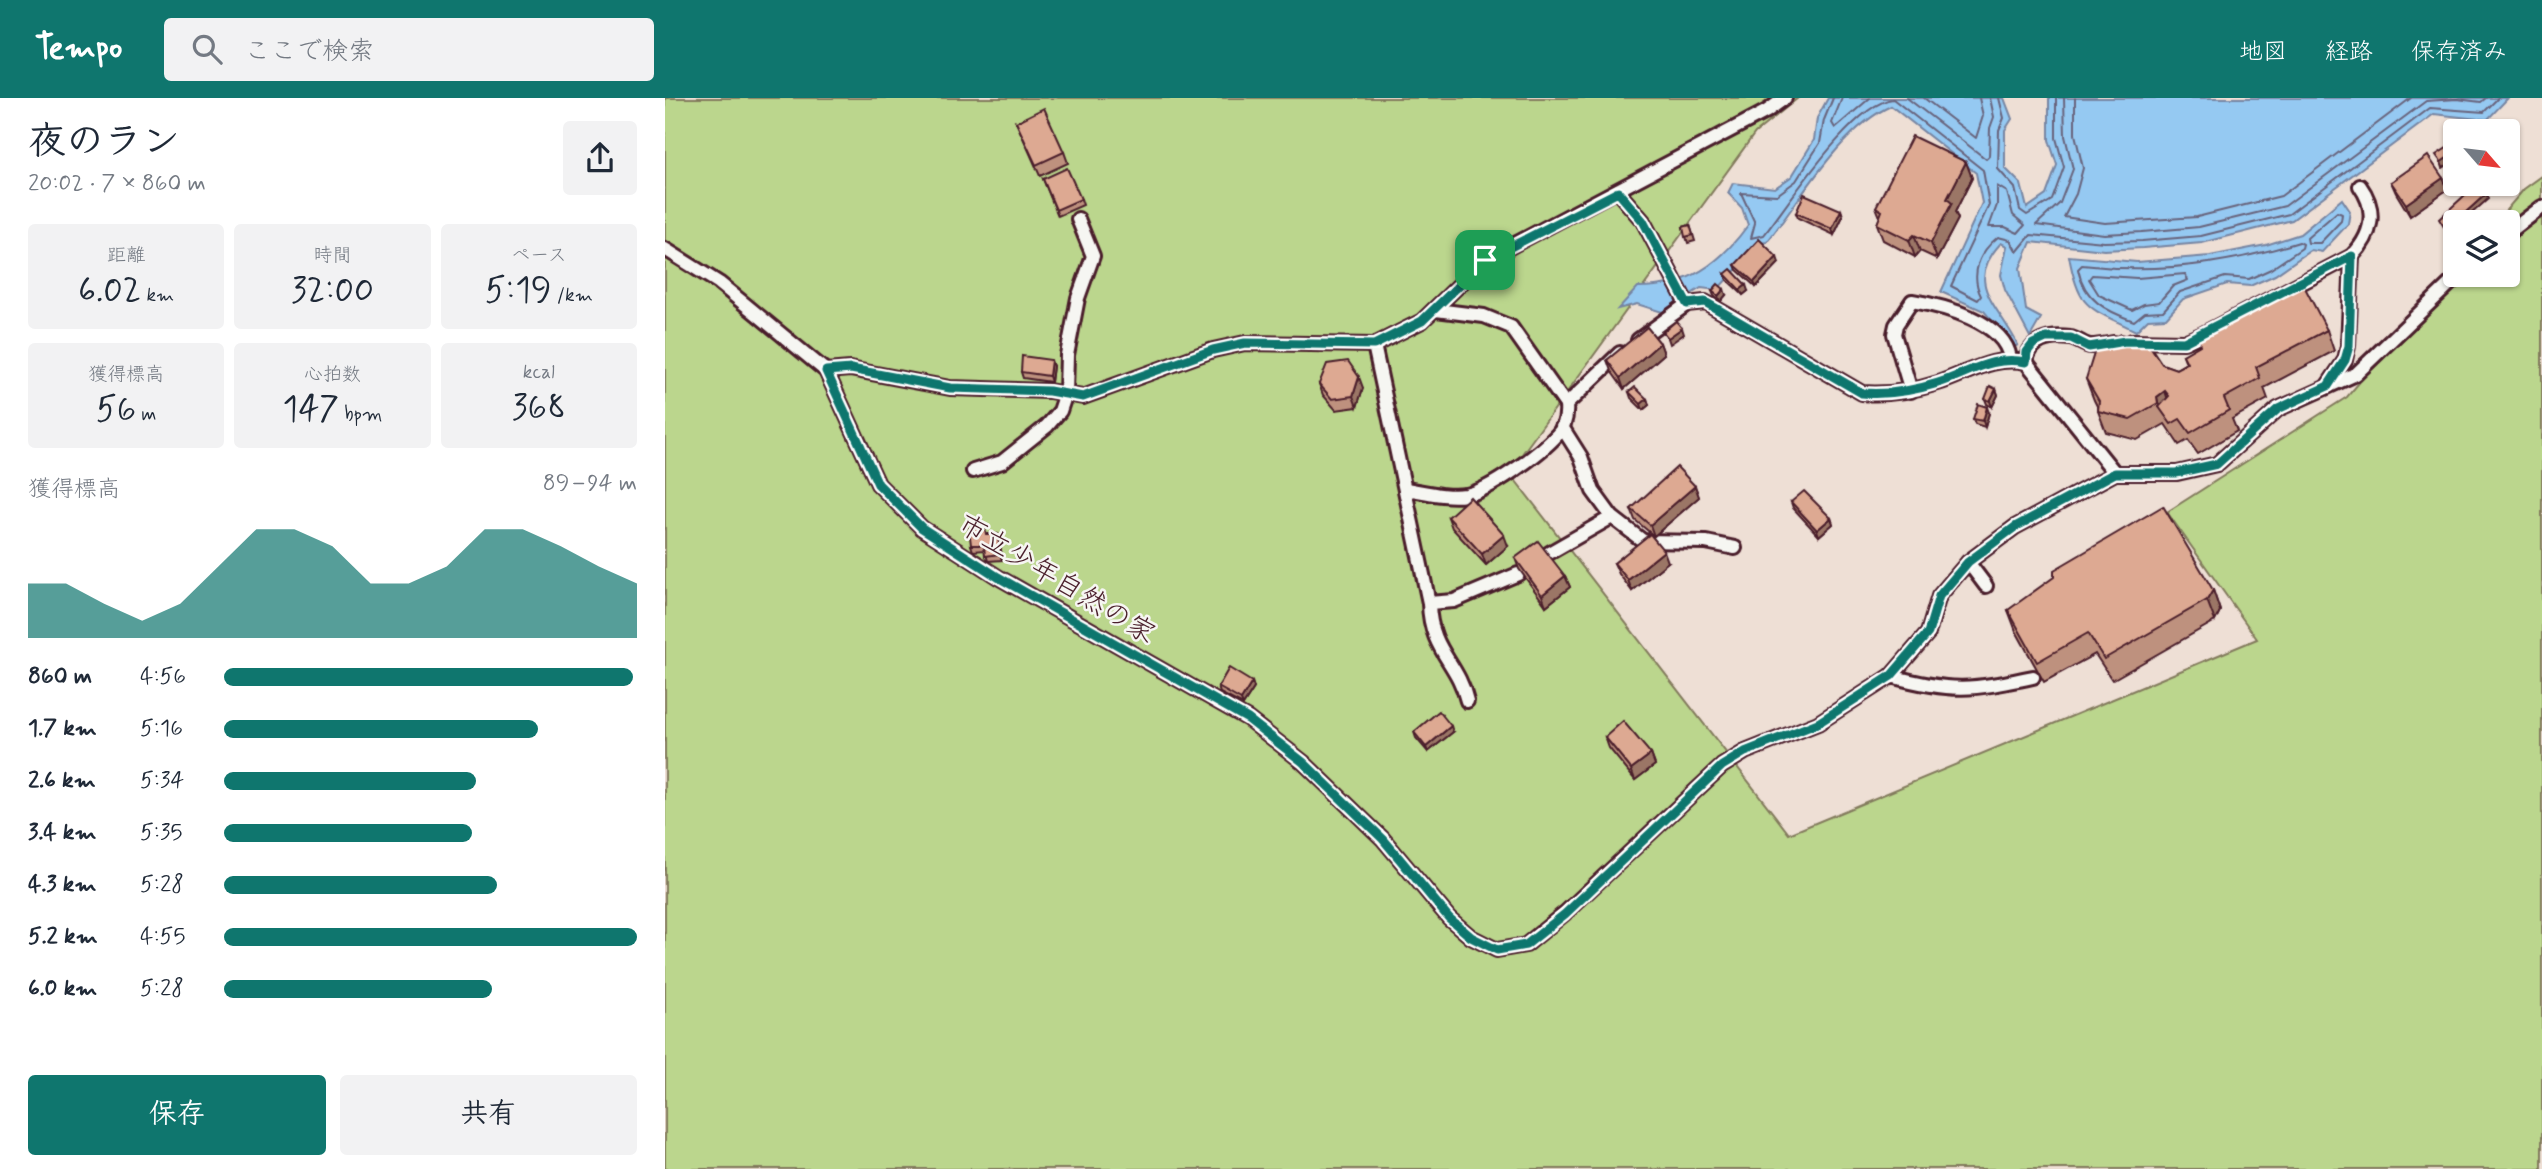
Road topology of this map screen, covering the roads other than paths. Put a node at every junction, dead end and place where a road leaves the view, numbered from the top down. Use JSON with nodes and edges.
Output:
{"nodes":[{"id":1,"x":1785,"y":98,"type":"edge"},
{"id":2,"x":2360,"y":186,"type":"dead end"},
{"id":3,"x":1618,"y":192,"type":"junction"},
{"id":4,"x":2542,"y":207,"type":"edge"},
{"id":5,"x":1078,"y":219,"type":"dead end"},
{"id":6,"x":2520,"y":224,"type":"edge"},
{"id":7,"x":665,"y":248,"type":"edge"},
{"id":8,"x":2352,"y":256,"type":"junction"},
{"id":9,"x":2447,"y":287,"type":"edge"},
{"id":10,"x":1687,"y":304,"type":"junction"},
{"id":11,"x":1436,"y":310,"type":"junction"},
{"id":12,"x":1374,"y":345,"type":"junction"},
{"id":13,"x":2010,"y":359,"type":"junction"},
{"id":14,"x":2026,"y":362,"type":"junction"},
{"id":15,"x":826,"y":371,"type":"junction"},
{"id":16,"x":2328,"y":386,"type":"junction"},
{"id":17,"x":1911,"y":391,"type":"junction"},
{"id":18,"x":1066,"y":393,"type":"junction"},
{"id":19,"x":1566,"y":405,"type":"junction"},
{"id":20,"x":1562,"y":427,"type":"junction"},
{"id":21,"x":973,"y":471,"type":"dead end"},
{"id":22,"x":2115,"y":473,"type":"junction"},
{"id":23,"x":1406,"y":489,"type":"junction"},
{"id":24,"x":1612,"y":517,"type":"junction"},
{"id":25,"x":1735,"y":548,"type":"dead end"},
{"id":26,"x":1549,"y":553,"type":"edge"},
{"id":27,"x":1968,"y":562,"type":"junction"},
{"id":28,"x":1518,"y":574,"type":"edge"},
{"id":29,"x":1986,"y":586,"type":"dead end"},
{"id":30,"x":1429,"y":603,"type":"junction"},
{"id":31,"x":1891,"y":676,"type":"junction"},
{"id":32,"x":2033,"y":677,"type":"edge"},
{"id":33,"x":1467,"y":701,"type":"dead end"}],
"edges":[{"from":1,"to":3,"type":"lane"},
{"from":2,"to":8,"type":"lane"},
{"from":3,"to":10,"type":"lane"},
{"from":3,"to":11,"type":"lane"},
{"from":4,"to":6,"type":"lane"},
{"from":5,"to":18,"type":"lane"},
{"from":7,"to":15,"type":"lane","name":"市立少年自然の家"},
{"from":8,"to":14,"type":"lane"},
{"from":8,"to":16,"type":"lane"},
{"from":9,"to":16,"type":"lane","name":"市立少年自然の家"},
{"from":10,"to":17,"type":"lane"},
{"from":10,"to":19,"type":"lane"},
{"from":11,"to":12,"type":"lane"},
{"from":11,"to":19,"type":"lane"},
{"from":12,"to":18,"type":"lane"},
{"from":12,"to":23,"type":"lane"},
{"from":13,"to":14,"type":"lane"},
{"from":13,"to":17,"type":"lane"},
{"from":13,"to":17,"type":"lane"},
{"from":14,"to":22,"type":"lane"},
{"from":15,"to":18,"type":"lane"},
{"from":15,"to":31,"type":"lane","name":"市立少年自然の家"},
{"from":16,"to":22,"type":"lane","name":"市立少年自然の家"},
{"from":18,"to":21,"type":"lane"},
{"from":19,"to":20,"type":"lane"},
{"from":20,"to":23,"type":"lane"},
{"from":20,"to":24,"type":"lane"},
{"from":22,"to":27,"type":"lane","name":"市立少年自然の家"},
{"from":23,"to":30,"type":"lane"},
{"from":24,"to":25,"type":"lane"},
{"from":24,"to":26,"type":"lane"},
{"from":27,"to":29,"type":"lane"},
{"from":27,"to":31,"type":"lane","name":"市立少年自然の家"},
{"from":28,"to":30,"type":"lane"},
{"from":30,"to":33,"type":"lane"},
{"from":31,"to":32,"type":"lane"}]}
